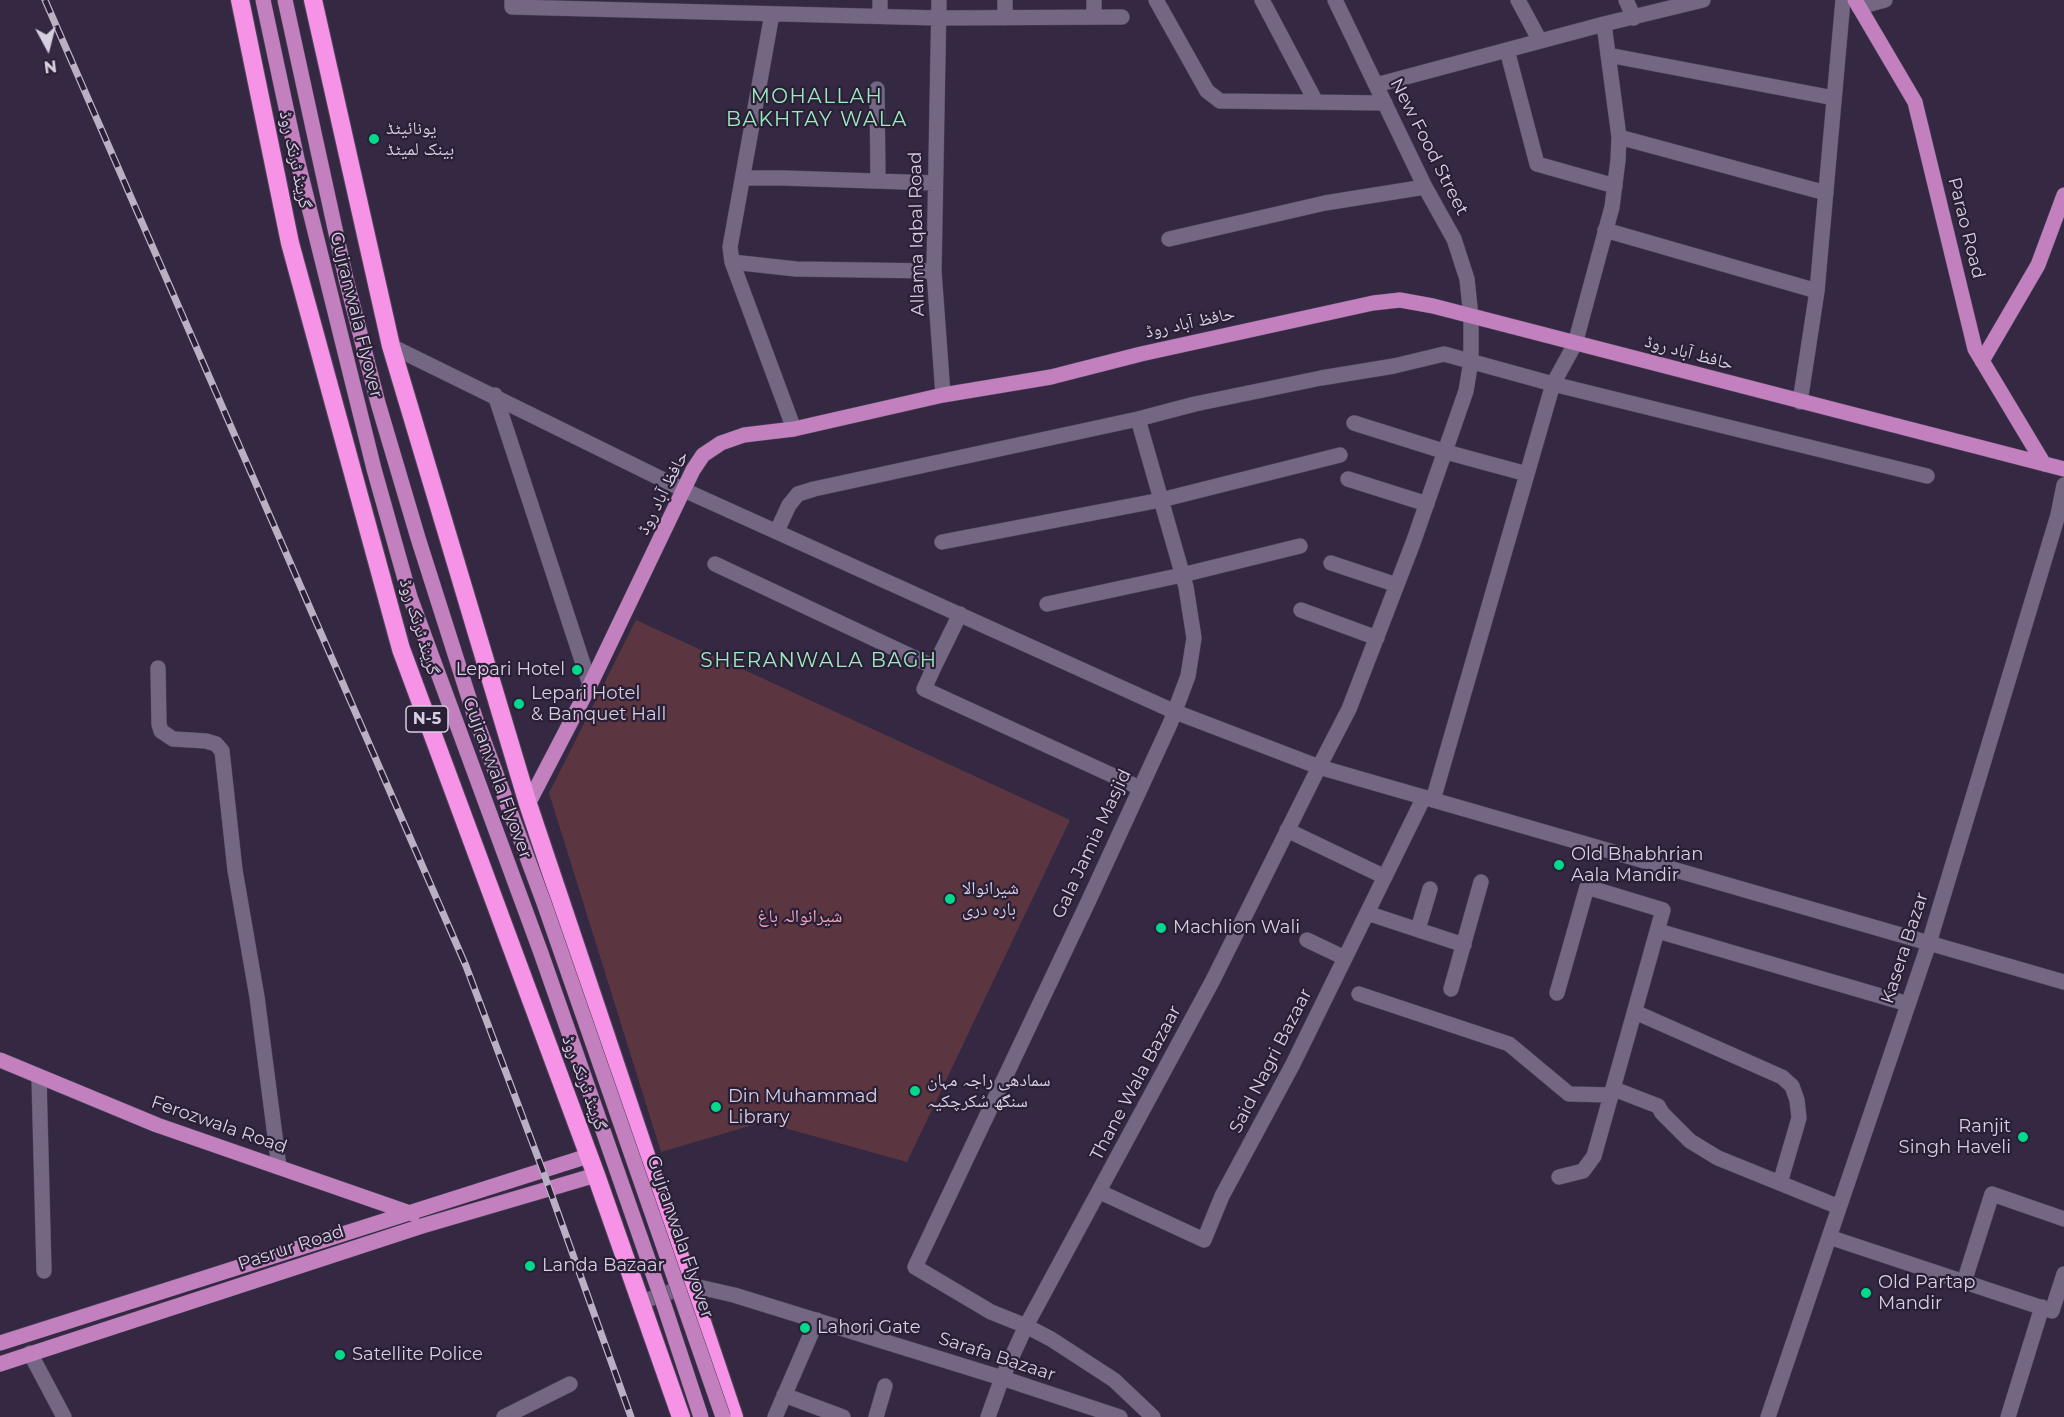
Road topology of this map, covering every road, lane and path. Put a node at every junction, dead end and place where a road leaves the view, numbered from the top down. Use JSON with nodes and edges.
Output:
{"nodes":[{"id":1,"x":240,"y":0,"type":"edge"},
{"id":2,"x":264,"y":0,"type":"edge"},
{"id":3,"x":285,"y":0,"type":"edge"},
{"id":4,"x":313,"y":0,"type":"edge"},
{"id":5,"x":512,"y":0,"type":"edge"},
{"id":6,"x":880,"y":0,"type":"edge"},
{"id":7,"x":939,"y":0,"type":"edge"},
{"id":8,"x":1005,"y":0,"type":"edge"},
{"id":9,"x":1094,"y":0,"type":"edge"},
{"id":10,"x":1156,"y":0,"type":"edge"},
{"id":11,"x":1262,"y":0,"type":"edge"},
{"id":12,"x":1335,"y":0,"type":"edge"},
{"id":13,"x":1518,"y":0,"type":"edge"},
{"id":14,"x":1626,"y":0,"type":"edge"},
{"id":15,"x":1703,"y":0,"type":"edge"},
{"id":16,"x":1843,"y":0,"type":"edge"},
{"id":17,"x":1885,"y":0,"type":"edge"},
{"id":18,"x":1857,"y":3,"type":"edge"},
{"id":19,"x":602,"y":5,"type":"edge"},
{"id":20,"x":693,"y":6,"type":"edge"},
{"id":21,"x":788,"y":7,"type":"edge"},
{"id":22,"x":772,"y":14,"type":"junction"},
{"id":23,"x":880,"y":16,"type":"junction"},
{"id":24,"x":1122,"y":17,"type":"dead end"},
{"id":25,"x":938,"y":18,"type":"junction"},
{"id":26,"x":1005,"y":18,"type":"junction"},
{"id":27,"x":1094,"y":18,"type":"junction"},
{"id":28,"x":1634,"y":18,"type":"junction"},
{"id":29,"x":1604,"y":24,"type":"junction"},
{"id":30,"x":1540,"y":41,"type":"junction"},
{"id":31,"x":1507,"y":50,"type":"junction"},
{"id":32,"x":1608,"y":55,"type":"junction"},
{"id":33,"x":1376,"y":85,"type":"junction"},
{"id":34,"x":877,"y":88,"type":"dead end"},
{"id":35,"x":1834,"y":98,"type":"junction"},
{"id":36,"x":1316,"y":102,"type":"junction"},
{"id":37,"x":1385,"y":103,"type":"junction"},
{"id":38,"x":1619,"y":137,"type":"junction"},
{"id":39,"x":742,"y":178,"type":"junction"},
{"id":40,"x":878,"y":181,"type":"junction"},
{"id":41,"x":935,"y":183,"type":"junction"},
{"id":42,"x":1615,"y":186,"type":"junction"},
{"id":43,"x":1425,"y":187,"type":"junction"},
{"id":44,"x":1826,"y":193,"type":"junction"},
{"id":45,"x":2064,"y":195,"type":"edge"},
{"id":46,"x":1605,"y":230,"type":"junction"},
{"id":47,"x":1169,"y":239,"type":"dead end"},
{"id":48,"x":732,"y":262,"type":"junction"},
{"id":49,"x":934,"y":271,"type":"junction"},
{"id":50,"x":1817,"y":291,"type":"junction"},
{"id":51,"x":1471,"y":316,"type":"junction"},
{"id":52,"x":1575,"y":344,"type":"junction"},
{"id":53,"x":391,"y":346,"type":"junction"},
{"id":54,"x":1471,"y":361,"type":"junction"},
{"id":55,"x":1982,"y":361,"type":"junction"},
{"id":56,"x":1553,"y":384,"type":"junction"},
{"id":57,"x":495,"y":395,"type":"junction"},
{"id":58,"x":943,"y":395,"type":"junction"},
{"id":59,"x":1800,"y":402,"type":"junction"},
{"id":60,"x":1138,"y":419,"type":"junction"},
{"id":61,"x":1354,"y":423,"type":"dead end"},
{"id":62,"x":794,"y":429,"type":"junction"},
{"id":63,"x":1446,"y":452,"type":"junction"},
{"id":64,"x":1340,"y":455,"type":"dead end"},
{"id":65,"x":2044,"y":464,"type":"junction"},
{"id":66,"x":2064,"y":469,"type":"edge"},
{"id":67,"x":1527,"y":474,"type":"junction"},
{"id":68,"x":1927,"y":476,"type":"dead end"},
{"id":69,"x":1348,"y":479,"type":"dead end"},
{"id":70,"x":2064,"y":485,"type":"edge"},
{"id":71,"x":684,"y":490,"type":"junction"},
{"id":72,"x":1161,"y":500,"type":"junction"},
{"id":73,"x":1427,"y":504,"type":"junction"},
{"id":74,"x":2061,"y":515,"type":"edge"},
{"id":75,"x":777,"y":531,"type":"junction"},
{"id":76,"x":942,"y":542,"type":"dead end"},
{"id":77,"x":1300,"y":546,"type":"dead end"},
{"id":78,"x":1331,"y":563,"type":"dead end"},
{"id":79,"x":716,"y":564,"type":"dead end"},
{"id":80,"x":1182,"y":575,"type":"junction"},
{"id":81,"x":1397,"y":585,"type":"junction"},
{"id":82,"x":1047,"y":604,"type":"dead end"},
{"id":83,"x":1301,"y":610,"type":"dead end"},
{"id":84,"x":960,"y":614,"type":"junction"},
{"id":85,"x":1377,"y":638,"type":"junction"},
{"id":86,"x":934,"y":667,"type":"junction"},
{"id":87,"x":158,"y":669,"type":"dead end"},
{"id":88,"x":590,"y":685,"type":"junction"},
{"id":89,"x":1173,"y":711,"type":"junction"},
{"id":90,"x":1319,"y":767,"type":"junction"},
{"id":91,"x":1140,"y":788,"type":"junction"},
{"id":92,"x":1428,"y":799,"type":"junction"},
{"id":93,"x":528,"y":804,"type":"junction"},
{"id":94,"x":1287,"y":830,"type":"junction"},
{"id":95,"x":1384,"y":877,"type":"junction"},
{"id":96,"x":1482,"y":882,"type":"dead end"},
{"id":97,"x":1430,"y":889,"type":"dead end"},
{"id":98,"x":1367,"y":913,"type":"junction"},
{"id":99,"x":1418,"y":929,"type":"junction"},
{"id":100,"x":1658,"y":931,"type":"junction"},
{"id":101,"x":1307,"y":940,"type":"dead end"},
{"id":102,"x":1929,"y":943,"type":"junction"},
{"id":103,"x":1464,"y":945,"type":"junction"},
{"id":104,"x":1345,"y":958,"type":"junction"},
{"id":105,"x":2064,"y":982,"type":"edge"},
{"id":106,"x":1451,"y":989,"type":"dead end"},
{"id":107,"x":1557,"y":993,"type":"dead end"},
{"id":108,"x":1359,"y":994,"type":"dead end"},
{"id":109,"x":1908,"y":1004,"type":"junction"},
{"id":110,"x":1635,"y":1012,"type":"junction"},
{"id":111,"x":0,"y":1060,"type":"edge"},
{"id":112,"x":39,"y":1078,"type":"junction"},
{"id":113,"x":1613,"y":1092,"type":"junction"},
{"id":114,"x":588,"y":1156,"type":"junction"},
{"id":115,"x":279,"y":1167,"type":"junction"},
{"id":116,"x":596,"y":1175,"type":"junction"},
{"id":117,"x":1559,"y":1177,"type":"dead end"},
{"id":118,"x":1780,"y":1183,"type":"junction"},
{"id":119,"x":1100,"y":1192,"type":"junction"},
{"id":120,"x":1839,"y":1207,"type":"junction"},
{"id":121,"x":413,"y":1214,"type":"junction"},
{"id":122,"x":2064,"y":1219,"type":"edge"},
{"id":123,"x":422,"y":1226,"type":"junction"},
{"id":124,"x":1829,"y":1237,"type":"junction"},
{"id":125,"x":44,"y":1271,"type":"dead end"},
{"id":126,"x":2064,"y":1274,"type":"edge"},
{"id":127,"x":1964,"y":1282,"type":"junction"},
{"id":128,"x":690,"y":1285,"type":"junction"},
{"id":129,"x":641,"y":1302,"type":"junction"},
{"id":130,"x":2042,"y":1307,"type":"junction"},
{"id":131,"x":817,"y":1320,"type":"junction"},
{"id":132,"x":1026,"y":1326,"type":"junction"},
{"id":133,"x":0,"y":1343,"type":"edge"},
{"id":134,"x":30,"y":1353,"type":"junction"},
{"id":135,"x":0,"y":1364,"type":"edge"},
{"id":136,"x":1002,"y":1378,"type":"junction"},
{"id":137,"x":570,"y":1384,"type":"dead end"},
{"id":138,"x":885,"y":1386,"type":"dead end"},
{"id":139,"x":784,"y":1395,"type":"junction"},
{"id":140,"x":64,"y":1417,"type":"edge"},
{"id":141,"x":504,"y":1417,"type":"edge"},
{"id":142,"x":681,"y":1417,"type":"edge"},
{"id":143,"x":701,"y":1417,"type":"edge"},
{"id":144,"x":723,"y":1417,"type":"edge"},
{"id":145,"x":734,"y":1417,"type":"edge"},
{"id":146,"x":775,"y":1417,"type":"edge"},
{"id":147,"x":843,"y":1417,"type":"edge"},
{"id":148,"x":876,"y":1417,"type":"edge"},
{"id":149,"x":988,"y":1417,"type":"edge"},
{"id":150,"x":1120,"y":1417,"type":"edge"},
{"id":151,"x":1153,"y":1417,"type":"edge"},
{"id":152,"x":1768,"y":1417,"type":"edge"},
{"id":153,"x":2008,"y":1417,"type":"edge"}],
"edges":[{"from":1,"to":114,"type":"highway","name":"گرینڈ ٹرنک روڈ","number":"N-5"},
{"from":2,"to":143,"type":"main road","name":"Gujranwala Flyover","bridge":true},
{"from":3,"to":144,"type":"main road","name":"Gujranwala Flyover","bridge":true},
{"from":4,"to":53,"type":"highway","name":"گرینڈ ٹرنک روڈ"},
{"from":5,"to":19,"type":"street"},
{"from":6,"to":23,"type":"street"},
{"from":7,"to":25,"type":"street","name":"Allama Iqbal Road"},
{"from":8,"to":26,"type":"street"},
{"from":9,"to":27,"type":"street"},
{"from":10,"to":36,"type":"street"},
{"from":11,"to":36,"type":"street"},
{"from":12,"to":33,"type":"street","name":"New Food Street"},
{"from":13,"to":30,"type":"street"},
{"from":14,"to":28,"type":"street"},
{"from":15,"to":28,"type":"street"},
{"from":16,"to":35,"type":"street"},
{"from":17,"to":18,"type":"street"},
{"from":18,"to":55,"type":"main road","name":"Parao Road"},
{"from":19,"to":20,"type":"street"},
{"from":20,"to":22,"type":"street"},
{"from":21,"to":22,"type":"street"},
{"from":21,"to":23,"type":"street"},
{"from":22,"to":39,"type":"street"},
{"from":23,"to":25,"type":"street"},
{"from":24,"to":27,"type":"street"},
{"from":25,"to":26,"type":"street"},
{"from":25,"to":41,"type":"street","name":"Allama Iqbal Road"},
{"from":26,"to":27,"type":"street"},
{"from":28,"to":29,"type":"street"},
{"from":29,"to":30,"type":"street"},
{"from":29,"to":32,"type":"street","name":"Said Nagri Bazaar"},
{"from":30,"to":31,"type":"street"},
{"from":31,"to":33,"type":"street"},
{"from":31,"to":42,"type":"street"},
{"from":32,"to":35,"type":"street"},
{"from":32,"to":38,"type":"street","name":"Said Nagri Bazaar"},
{"from":33,"to":37,"type":"street","name":"New Food Street"},
{"from":34,"to":40,"type":"street"},
{"from":35,"to":44,"type":"street"},
{"from":36,"to":37,"type":"street"},
{"from":37,"to":43,"type":"street","name":"New Food Street"},
{"from":38,"to":42,"type":"street","name":"Said Nagri Bazaar"},
{"from":38,"to":44,"type":"street"},
{"from":39,"to":40,"type":"street"},
{"from":39,"to":48,"type":"street"},
{"from":40,"to":41,"type":"street"},
{"from":41,"to":49,"type":"street","name":"Allama Iqbal Road"},
{"from":42,"to":46,"type":"street","name":"Said Nagri Bazaar"},
{"from":43,"to":47,"type":"street"},
{"from":43,"to":51,"type":"street","name":"New Food Street"},
{"from":44,"to":50,"type":"street"},
{"from":45,"to":55,"type":"main road"},
{"from":46,"to":50,"type":"street"},
{"from":46,"to":52,"type":"street","name":"Said Nagri Bazaar"},
{"from":48,"to":49,"type":"street"},
{"from":48,"to":62,"type":"street"},
{"from":49,"to":58,"type":"street","name":"Allama Iqbal Road"},
{"from":50,"to":59,"type":"street"},
{"from":51,"to":52,"type":"main road","name":"حافظ آباد روڈ"},
{"from":51,"to":54,"type":"street","name":"New Food Street"},
{"from":51,"to":58,"type":"main road","name":"حافظ آباد روڈ"},
{"from":52,"to":56,"type":"street","name":"Said Nagri Bazaar"},
{"from":52,"to":59,"type":"main road","name":"حافظ آباد روڈ"},
{"from":53,"to":57,"type":"street"},
{"from":53,"to":93,"type":"highway","name":"گرینڈ ٹرنک روڈ"},
{"from":54,"to":56,"type":"street"},
{"from":54,"to":60,"type":"street"},
{"from":54,"to":63,"type":"street","name":"New Food Street"},
{"from":55,"to":65,"type":"main road","name":"Parao Road"},
{"from":56,"to":67,"type":"street","name":"Said Nagri Bazaar"},
{"from":56,"to":68,"type":"street"},
{"from":57,"to":71,"type":"street"},
{"from":57,"to":88,"type":"street"},
{"from":58,"to":62,"type":"main road","name":"حافظ آباد روڈ"},
{"from":59,"to":65,"type":"main road","name":"حافظ آباد روڈ"},
{"from":60,"to":72,"type":"street","name":"Gala Jamia Masjid"},
{"from":60,"to":75,"type":"street"},
{"from":61,"to":63,"type":"street"},
{"from":62,"to":71,"type":"main road","name":"حافظ آباد روڈ"},
{"from":63,"to":67,"type":"street"},
{"from":63,"to":73,"type":"street","name":"New Food Street"},
{"from":64,"to":72,"type":"street"},
{"from":65,"to":66,"type":"main road","name":"حافظ آباد روڈ"},
{"from":67,"to":92,"type":"street","name":"Said Nagri Bazaar"},
{"from":69,"to":73,"type":"street"},
{"from":70,"to":74,"type":"street","name":"Kasera Bazar"},
{"from":71,"to":75,"type":"street"},
{"from":71,"to":88,"type":"main road","name":"حافظ آباد روڈ"},
{"from":72,"to":76,"type":"street"},
{"from":72,"to":80,"type":"street","name":"Gala Jamia Masjid"},
{"from":73,"to":81,"type":"street","name":"New Food Street"},
{"from":74,"to":102,"type":"street","name":"Kasera Bazar"},
{"from":75,"to":84,"type":"street"},
{"from":77,"to":80,"type":"street"},
{"from":78,"to":81,"type":"street"},
{"from":79,"to":86,"type":"street"},
{"from":80,"to":82,"type":"street"},
{"from":80,"to":89,"type":"street","name":"Gala Jamia Masjid"},
{"from":81,"to":85,"type":"street","name":"Thane Wala Bazaar"},
{"from":83,"to":85,"type":"street"},
{"from":84,"to":86,"type":"street"},
{"from":84,"to":89,"type":"street"},
{"from":85,"to":90,"type":"street","name":"Thane Wala Bazaar"},
{"from":86,"to":91,"type":"street"},
{"from":87,"to":115,"type":"street"},
{"from":88,"to":93,"type":"main road","name":"حافظ آباد روڈ"},
{"from":89,"to":90,"type":"street"},
{"from":89,"to":91,"type":"street","name":"Gala Jamia Masjid"},
{"from":90,"to":92,"type":"street"},
{"from":90,"to":94,"type":"street","name":"Thane Wala Bazaar"},
{"from":91,"to":132,"type":"street","name":"Gala Jamia Masjid"},
{"from":92,"to":95,"type":"street","name":"Said Nagri Bazaar"},
{"from":92,"to":102,"type":"street"},
{"from":93,"to":128,"type":"highway","name":"گرینڈ ٹرنک روڈ"},
{"from":94,"to":95,"type":"street"},
{"from":94,"to":119,"type":"street","name":"Thane Wala Bazaar"},
{"from":95,"to":98,"type":"street","name":"Said Nagri Bazaar"},
{"from":96,"to":103,"type":"street"},
{"from":97,"to":99,"type":"street"},
{"from":98,"to":99,"type":"street"},
{"from":98,"to":104,"type":"street","name":"Said Nagri Bazaar"},
{"from":99,"to":103,"type":"street"},
{"from":100,"to":107,"type":"street"},
{"from":100,"to":109,"type":"street"},
{"from":100,"to":110,"type":"street"},
{"from":101,"to":104,"type":"street"},
{"from":102,"to":105,"type":"street"},
{"from":102,"to":109,"type":"street","name":"Kasera Bazar"},
{"from":103,"to":106,"type":"street"},
{"from":104,"to":119,"type":"street","name":"Said Nagri Bazaar"},
{"from":108,"to":113,"type":"street"},
{"from":109,"to":120,"type":"street","name":"Kasera Bazar"},
{"from":110,"to":113,"type":"street"},
{"from":110,"to":118,"type":"street"},
{"from":111,"to":112,"type":"main road","name":"Ferozwala Road"},
{"from":112,"to":115,"type":"main road","name":"Ferozwala Road"},
{"from":112,"to":125,"type":"street"},
{"from":113,"to":117,"type":"street"},
{"from":113,"to":118,"type":"street"},
{"from":114,"to":116,"type":"highway","name":"گرینڈ ٹرنک روڈ","number":"N-5"},
{"from":114,"to":121,"type":"main road","name":"Pasrur Road"},
{"from":115,"to":121,"type":"main road","name":"Ferozwala Road"},
{"from":116,"to":123,"type":"main road","name":"Pasrur Road"},
{"from":116,"to":129,"type":"highway","name":"گرینڈ ٹرنک روڈ","number":"N-5"},
{"from":118,"to":120,"type":"street"},
{"from":119,"to":132,"type":"street","name":"Thane Wala Bazaar"},
{"from":120,"to":124,"type":"street","name":"Kasera Bazar"},
{"from":121,"to":123,"type":"main road"},
{"from":121,"to":133,"type":"main road","name":"Pasrur Road"},
{"from":122,"to":127,"type":"street"},
{"from":123,"to":134,"type":"main road","name":"Pasrur Road"},
{"from":124,"to":127,"type":"street"},
{"from":124,"to":152,"type":"street","name":"Kasera Bazar"},
{"from":126,"to":130,"type":"street"},
{"from":127,"to":130,"type":"street"},
{"from":128,"to":129,"type":"street"},
{"from":128,"to":131,"type":"street","name":"Sarafa Bazaar"},
{"from":128,"to":145,"type":"highway","name":"گرینڈ ٹرنک روڈ"},
{"from":129,"to":142,"type":"highway","name":"گرینڈ ٹرنک روڈ","number":"N-5"},
{"from":130,"to":153,"type":"street"},
{"from":131,"to":136,"type":"street","name":"Sarafa Bazaar"},
{"from":131,"to":139,"type":"street"},
{"from":132,"to":136,"type":"street","name":"Thane Wala Bazaar"},
{"from":132,"to":151,"type":"street"},
{"from":134,"to":135,"type":"main road","name":"Pasrur Road"},
{"from":134,"to":140,"type":"street"},
{"from":136,"to":149,"type":"street","name":"Thane Wala Bazaar"},
{"from":136,"to":150,"type":"street","name":"Sarafa Bazaar"},
{"from":137,"to":141,"type":"street"},
{"from":138,"to":148,"type":"street"},
{"from":139,"to":146,"type":"street"},
{"from":139,"to":147,"type":"street"}]}
